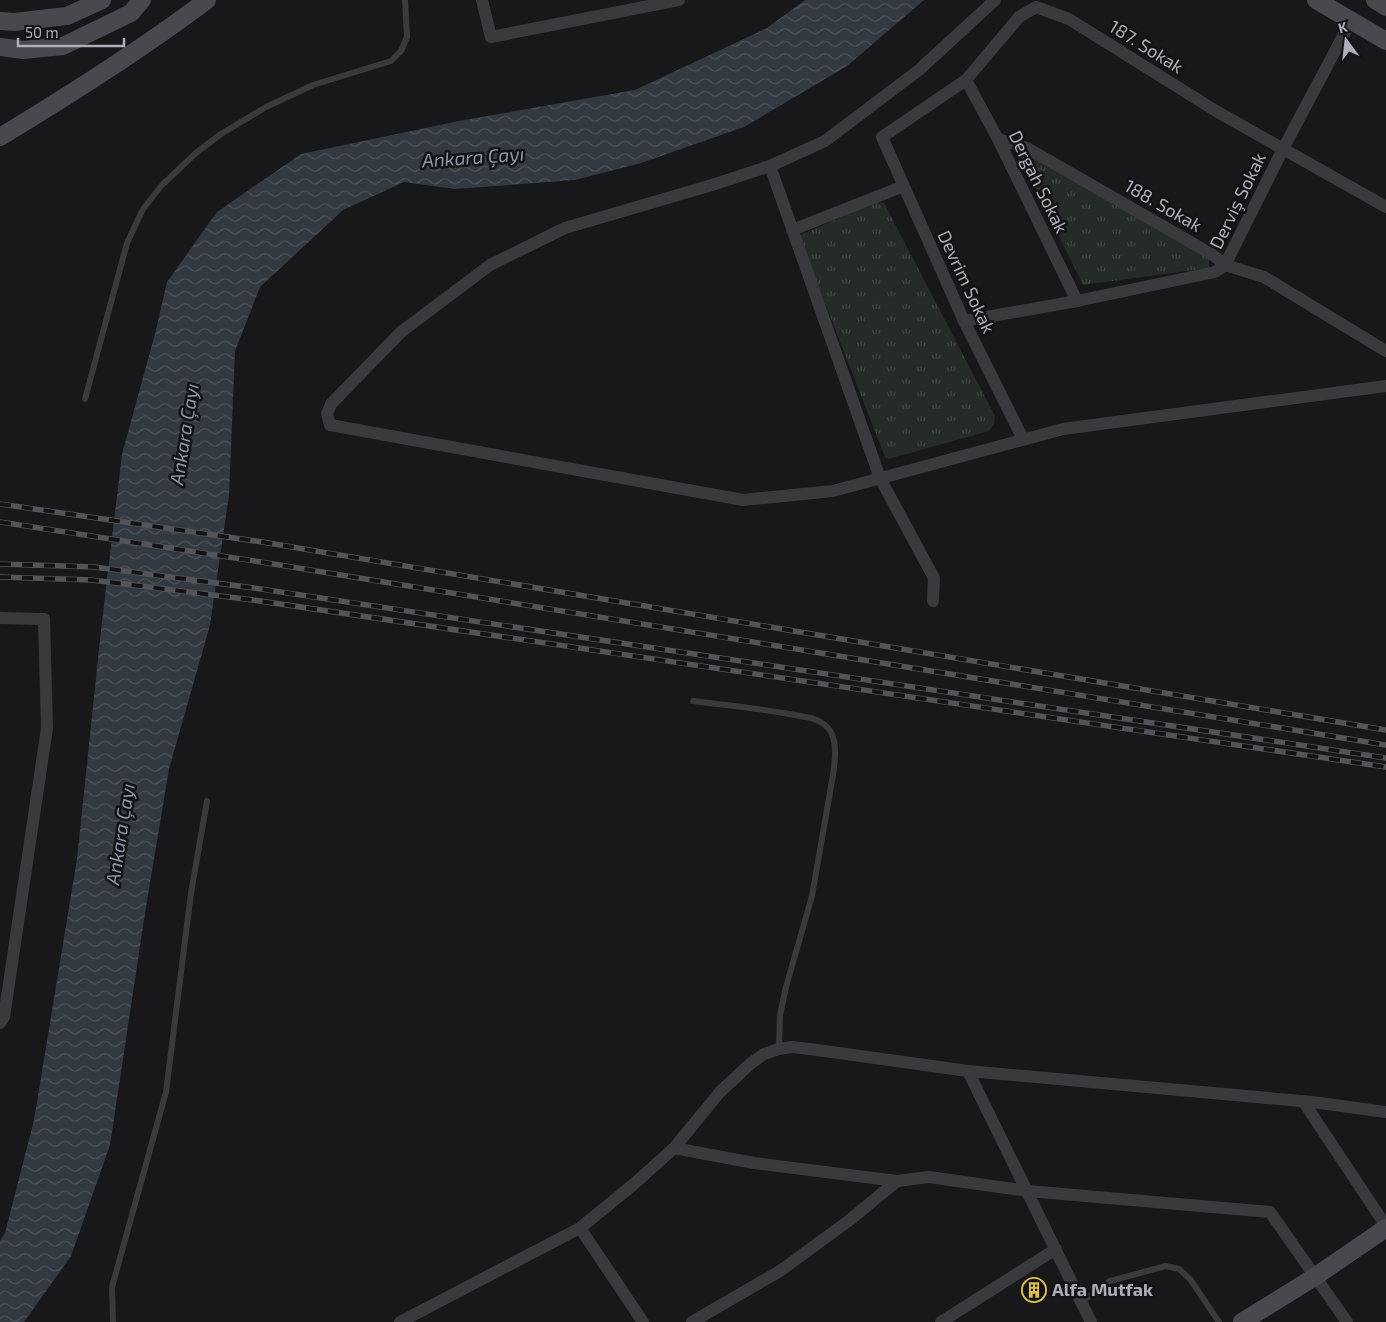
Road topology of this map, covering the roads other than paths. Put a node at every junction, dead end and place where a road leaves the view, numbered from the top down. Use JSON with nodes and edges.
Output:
{"nodes":[{"id":1,"x":102,"y":0,"type":"edge"},
{"id":2,"x":142,"y":0,"type":"edge"},
{"id":3,"x":207,"y":0,"type":"edge"},
{"id":4,"x":405,"y":0,"type":"edge"},
{"id":5,"x":482,"y":0,"type":"edge"},
{"id":6,"x":679,"y":0,"type":"edge"},
{"id":7,"x":995,"y":0,"type":"edge"},
{"id":8,"x":1316,"y":0,"type":"edge"},
{"id":9,"x":1374,"y":0,"type":"edge"},
{"id":10,"x":1386,"y":7,"type":"edge"},
{"id":11,"x":0,"y":21,"type":"edge"},
{"id":12,"x":1351,"y":21,"type":"junction"},
{"id":13,"x":1386,"y":41,"type":"edge"},
{"id":14,"x":0,"y":47,"type":"edge"},
{"id":15,"x":966,"y":80,"type":"junction"},
{"id":16,"x":0,"y":137,"type":"edge"},
{"id":17,"x":882,"y":137,"type":"joint"},
{"id":18,"x":998,"y":140,"type":"junction"},
{"id":19,"x":1283,"y":149,"type":"junction"},
{"id":20,"x":770,"y":166,"type":"junction"},
{"id":21,"x":904,"y":186,"type":"junction"},
{"id":22,"x":1386,"y":208,"type":"edge"},
{"id":23,"x":792,"y":230,"type":"junction"},
{"id":24,"x":1226,"y":265,"type":"junction"},
{"id":25,"x":1077,"y":301,"type":"junction"},
{"id":26,"x":964,"y":322,"type":"junction"},
{"id":27,"x":1386,"y":351,"type":"edge"},
{"id":28,"x":1386,"y":386,"type":"edge"},
{"id":29,"x":85,"y":399,"type":"dead end"},
{"id":30,"x":1023,"y":439,"type":"junction"},
{"id":31,"x":880,"y":478,"type":"junction"},
{"id":32,"x":933,"y":601,"type":"dead end"},
{"id":33,"x":0,"y":618,"type":"edge"},
{"id":34,"x":693,"y":701,"type":"dead end"},
{"id":35,"x":207,"y":801,"type":"dead end"},
{"id":36,"x":0,"y":1023,"type":"edge"},
{"id":37,"x":779,"y":1049,"type":"junction"},
{"id":38,"x":968,"y":1071,"type":"junction"},
{"id":39,"x":1304,"y":1101,"type":"junction"},
{"id":40,"x":1386,"y":1112,"type":"edge"},
{"id":41,"x":674,"y":1148,"type":"junction"},
{"id":42,"x":898,"y":1181,"type":"junction"},
{"id":43,"x":1028,"y":1191,"type":"junction"},
{"id":44,"x":1386,"y":1227,"type":"edge"},
{"id":45,"x":580,"y":1228,"type":"junction"},
{"id":46,"x":1056,"y":1249,"type":"junction"},
{"id":47,"x":1316,"y":1276,"type":"junction"},
{"id":48,"x":1081,"y":1302,"type":"junction"},
{"id":49,"x":113,"y":1322,"type":"edge"},
{"id":50,"x":400,"y":1322,"type":"edge"},
{"id":51,"x":643,"y":1322,"type":"edge"},
{"id":52,"x":692,"y":1322,"type":"edge"},
{"id":53,"x":941,"y":1322,"type":"edge"},
{"id":54,"x":1091,"y":1322,"type":"edge"},
{"id":55,"x":1219,"y":1322,"type":"edge"},
{"id":56,"x":1242,"y":1322,"type":"edge"},
{"id":57,"x":1347,"y":1322,"type":"edge"}],
"edges":[{"from":1,"to":11,"type":"street"},
{"from":2,"to":14,"type":"street"},
{"from":3,"to":16,"type":"street"},
{"from":4,"to":29,"type":"lane"},
{"from":5,"to":6,"type":"street"},
{"from":7,"to":20,"type":"street"},
{"from":8,"to":12,"type":"street"},
{"from":9,"to":10,"type":"street"},
{"from":12,"to":13,"type":"street"},
{"from":12,"to":19,"type":"street","name":"Derviş Sokak"},
{"from":15,"to":17,"type":"street","name":"187. Sokak"},
{"from":15,"to":18,"type":"street","name":"Dergah Sokak"},
{"from":15,"to":19,"type":"street","name":"187. Sokak"},
{"from":17,"to":21,"type":"street","name":"Devrim Sokak"},
{"from":18,"to":24,"type":"street","name":"188. Sokak"},
{"from":18,"to":25,"type":"street","name":"Dergah Sokak"},
{"from":19,"to":22,"type":"street","name":"187. Sokak"},
{"from":19,"to":24,"type":"street","name":"Derviş Sokak"},
{"from":20,"to":23,"type":"street"},
{"from":20,"to":31,"type":"street"},
{"from":21,"to":23,"type":"street"},
{"from":21,"to":26,"type":"street","name":"Devrim Sokak"},
{"from":23,"to":31,"type":"street"},
{"from":24,"to":25,"type":"street","name":"Derviş Sokak"},
{"from":24,"to":27,"type":"street","name":"188. Sokak"},
{"from":25,"to":26,"type":"street","name":"Derviş Sokak"},
{"from":26,"to":30,"type":"street","name":"Devrim Sokak"},
{"from":28,"to":30,"type":"street"},
{"from":30,"to":31,"type":"street"},
{"from":31,"to":32,"type":"street"},
{"from":33,"to":36,"type":"street"},
{"from":34,"to":37,"type":"lane"},
{"from":35,"to":49,"type":"lane"},
{"from":37,"to":38,"type":"street"},
{"from":37,"to":41,"type":"street"},
{"from":38,"to":39,"type":"street"},
{"from":38,"to":43,"type":"street"},
{"from":39,"to":40,"type":"street"},
{"from":39,"to":44,"type":"street"},
{"from":41,"to":42,"type":"street"},
{"from":41,"to":45,"type":"street"},
{"from":42,"to":43,"type":"street"},
{"from":42,"to":52,"type":"street"},
{"from":43,"to":46,"type":"street"},
{"from":43,"to":47,"type":"street"},
{"from":44,"to":47,"type":"street"},
{"from":45,"to":50,"type":"street"},
{"from":45,"to":51,"type":"street"},
{"from":46,"to":48,"type":"street"},
{"from":46,"to":53,"type":"street"},
{"from":47,"to":56,"type":"street"},
{"from":47,"to":57,"type":"street"},
{"from":48,"to":54,"type":"street"},
{"from":48,"to":55,"type":"lane"}]}
